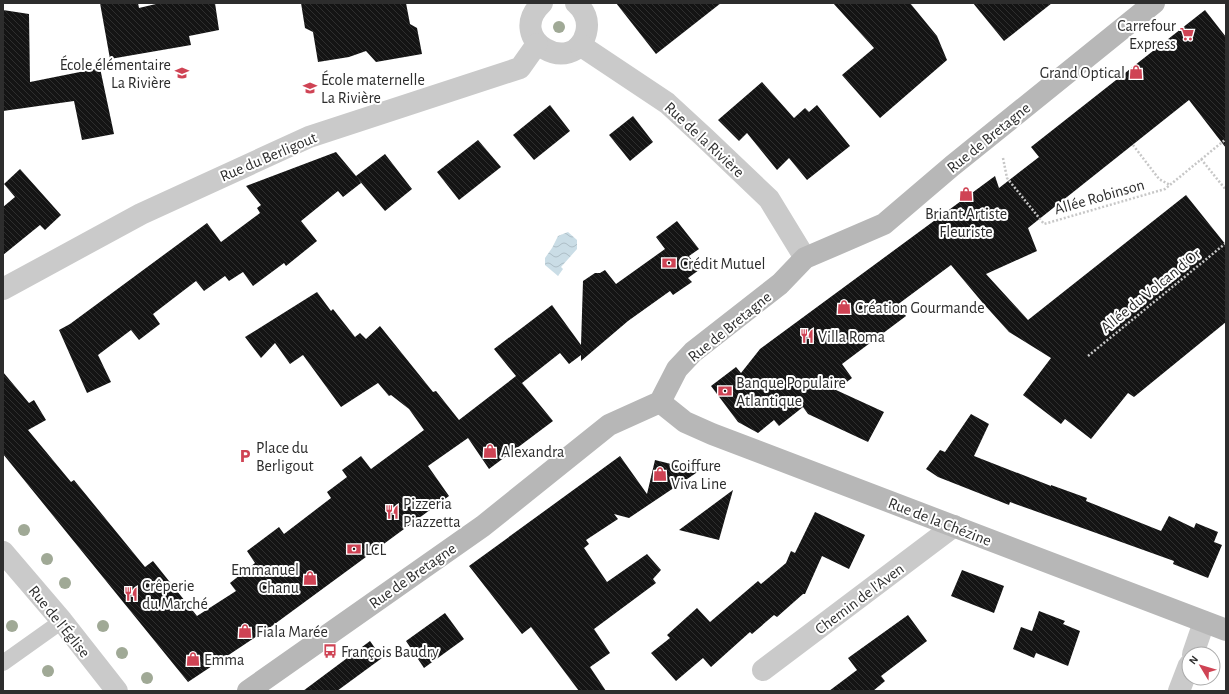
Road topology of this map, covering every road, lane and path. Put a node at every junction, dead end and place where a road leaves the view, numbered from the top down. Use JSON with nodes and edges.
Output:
{"nodes":[{"id":1,"x":576,"y":3,"type":"edge"},
{"id":2,"x":1154,"y":3,"type":"edge"},
{"id":3,"x":532,"y":7,"type":"edge"},
{"id":4,"x":537,"y":44,"type":"junction"},
{"id":5,"x":580,"y":45,"type":"junction"},
{"id":6,"x":997,"y":130,"type":"junction"},
{"id":7,"x":1226,"y":139,"type":"edge"},
{"id":8,"x":1133,"y":144,"type":"dead end"},
{"id":9,"x":1201,"y":159,"type":"junction"},
{"id":10,"x":1170,"y":185,"type":"junction"},
{"id":11,"x":1226,"y":190,"type":"edge"},
{"id":12,"x":1226,"y":243,"type":"edge"},
{"id":13,"x":805,"y":258,"type":"junction"},
{"id":14,"x":3,"y":289,"type":"edge"},
{"id":15,"x":1088,"y":356,"type":"dead end"},
{"id":16,"x":660,"y":402,"type":"junction"},
{"id":17,"x":954,"y":526,"type":"junction"},
{"id":18,"x":3,"y":552,"type":"edge"},
{"id":19,"x":62,"y":621,"type":"junction"},
{"id":20,"x":1204,"y":622,"type":"junction"},
{"id":21,"x":1226,"y":630,"type":"edge"},
{"id":22,"x":1196,"y":646,"type":"edge"},
{"id":23,"x":3,"y":663,"type":"edge"},
{"id":24,"x":763,"y":670,"type":"dead end"},
{"id":25,"x":117,"y":691,"type":"edge"},
{"id":26,"x":248,"y":691,"type":"edge"}],
"edges":[{"from":1,"to":5,"type":"street"},
{"from":2,"to":6,"type":"main road","name":"Rue de Bretagne"},
{"from":3,"to":4,"type":"street"},
{"from":4,"to":5,"type":"street"},
{"from":4,"to":14,"type":"street","name":"Rue du Berligout"},
{"from":5,"to":13,"type":"street","name":"Rue de la Rivière"},
{"from":6,"to":10,"type":"path","name":"Allée Robinson"},
{"from":6,"to":13,"type":"main road","name":"Rue de Bretagne"},
{"from":7,"to":9,"type":"path","name":"Allée Robinson"},
{"from":8,"to":10,"type":"path"},
{"from":9,"to":10,"type":"path","name":"Allée Robinson"},
{"from":9,"to":11,"type":"path"},
{"from":12,"to":15,"type":"path","name":"Allée du Volcan d'Or"},
{"from":13,"to":16,"type":"main road","name":"Rue de Bretagne"},
{"from":16,"to":17,"type":"main road","name":"Rue de la Chézine"},
{"from":16,"to":26,"type":"main road","name":"Rue de Bretagne"},
{"from":17,"to":20,"type":"main road","name":"Rue de la Chézine"},
{"from":17,"to":24,"type":"street","name":"Chemin de l'Aven"},
{"from":18,"to":19,"type":"street","name":"Rue de l'Église"},
{"from":19,"to":23,"type":"lane"},
{"from":19,"to":25,"type":"street","name":"Rue de l'Église"},
{"from":20,"to":21,"type":"main road","name":"Rue de la Chézine"},
{"from":20,"to":22,"type":"street"}]}
